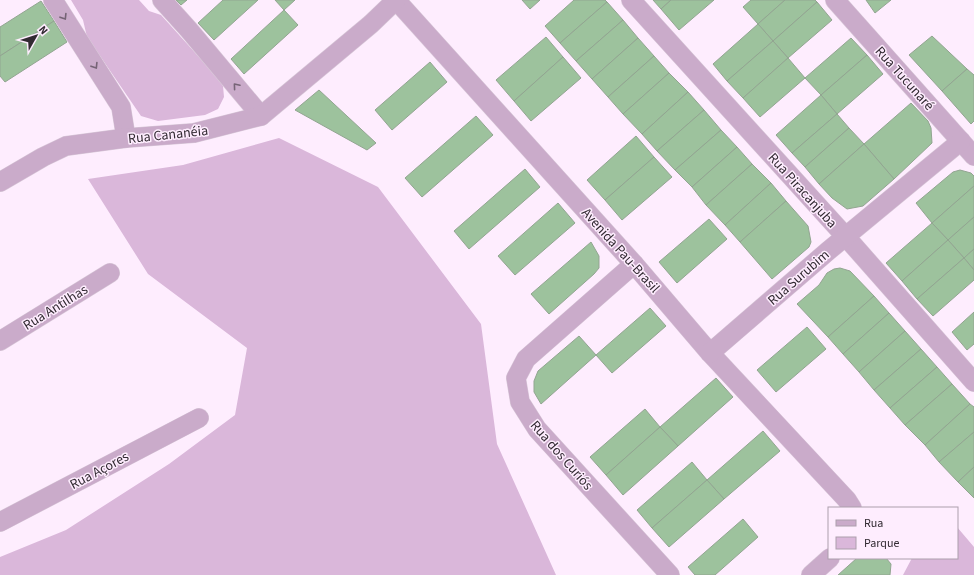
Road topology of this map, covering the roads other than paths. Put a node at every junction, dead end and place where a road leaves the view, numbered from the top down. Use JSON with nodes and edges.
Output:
{"nodes":[{"id":1,"x":53,"y":0,"type":"edge"},
{"id":2,"x":162,"y":0,"type":"edge"},
{"id":3,"x":396,"y":0,"type":"edge"},
{"id":4,"x":630,"y":0,"type":"edge"},
{"id":5,"x":835,"y":0,"type":"edge"},
{"id":6,"x":261,"y":116,"type":"junction"},
{"id":7,"x":126,"y":138,"type":"junction"},
{"id":8,"x":961,"y":141,"type":"junction"},
{"id":9,"x":974,"y":156,"type":"edge"},
{"id":10,"x":0,"y":182,"type":"edge"},
{"id":11,"x":846,"y":237,"type":"junction"},
{"id":12,"x":634,"y":264,"type":"junction"},
{"id":13,"x":110,"y":273,"type":"dead end"},
{"id":14,"x":0,"y":341,"type":"edge"},
{"id":15,"x":710,"y":353,"type":"junction"},
{"id":16,"x":974,"y":382,"type":"edge"},
{"id":17,"x":199,"y":418,"type":"dead end"},
{"id":18,"x":849,"y":504,"type":"edge"},
{"id":19,"x":0,"y":522,"type":"edge"},
{"id":20,"x":829,"y":559,"type":"edge"},
{"id":21,"x":670,"y":575,"type":"edge"},
{"id":22,"x":811,"y":575,"type":"edge"}],
"edges":[{"from":1,"to":7,"type":"street","one_way":true},
{"from":6,"to":2,"type":"street","one_way":true},
{"from":3,"to":6,"type":"street","name":"Rua Cananéia"},
{"from":3,"to":12,"type":"street","name":"Avenida Pau-Brasil"},
{"from":4,"to":11,"type":"street","name":"Rua Piracanjuba"},
{"from":5,"to":8,"type":"street","name":"Rua Tucunaré"},
{"from":6,"to":7,"type":"street","name":"Rua Cananéia"},
{"from":7,"to":10,"type":"street","name":"Rua Cananéia"},
{"from":8,"to":9,"type":"street","name":"Rua Tucunaré"},
{"from":8,"to":11,"type":"street","name":"Rua Surubim"},
{"from":11,"to":15,"type":"street","name":"Rua Surubim"},
{"from":11,"to":16,"type":"street","name":"Rua Piracanjuba"},
{"from":12,"to":15,"type":"street","name":"Avenida Pau-Brasil"},
{"from":12,"to":21,"type":"street","name":"Rua dos Curiós"},
{"from":13,"to":14,"type":"street","name":"Rua Antilhas"},
{"from":15,"to":18,"type":"street","name":"Avenida Pau-Brasil"},
{"from":17,"to":19,"type":"street","name":"Rua Açores"},
{"from":20,"to":22,"type":"street"}]}
